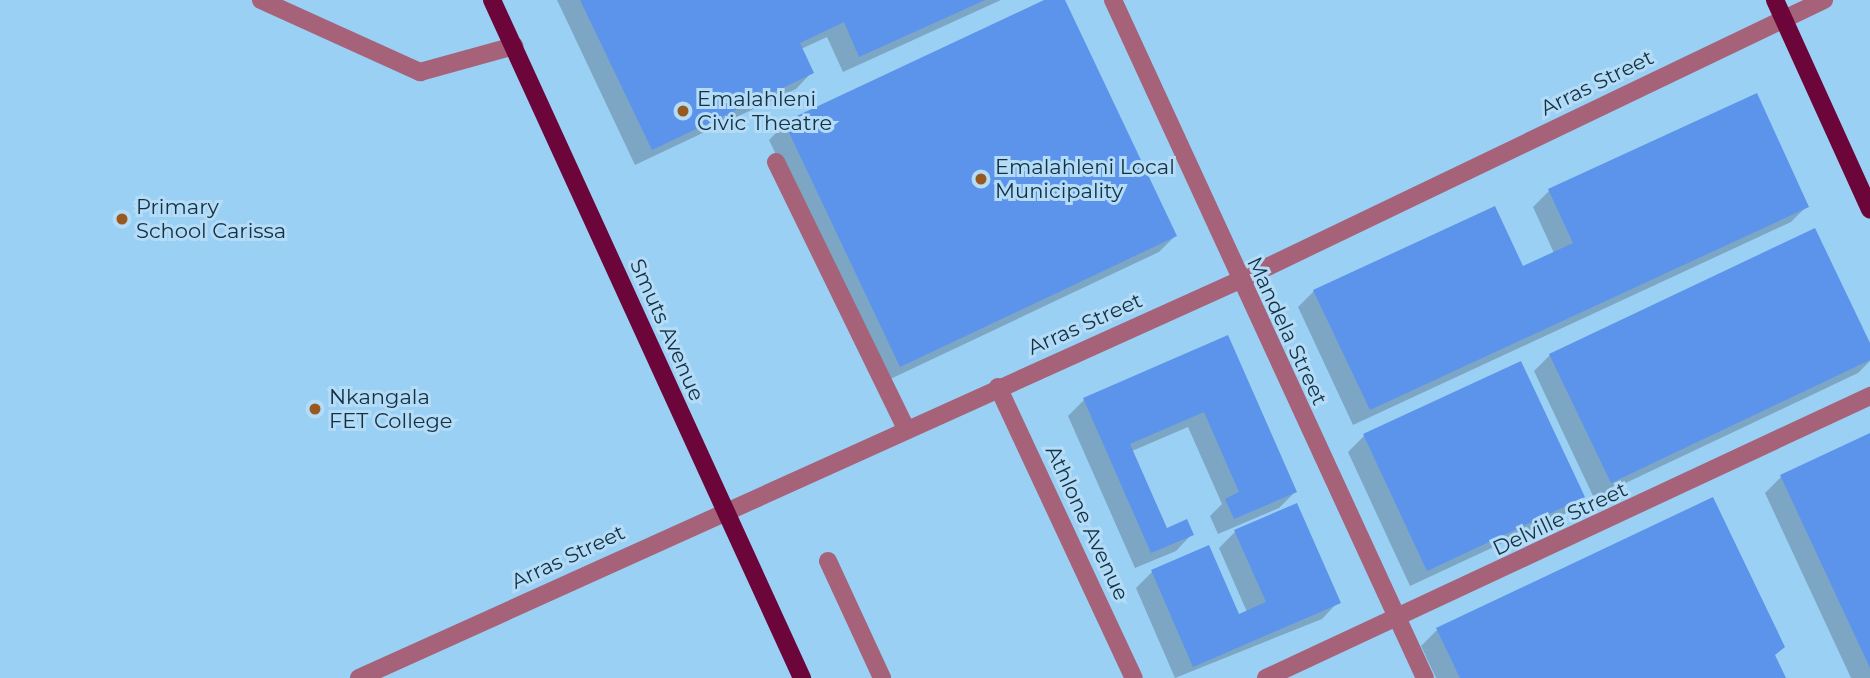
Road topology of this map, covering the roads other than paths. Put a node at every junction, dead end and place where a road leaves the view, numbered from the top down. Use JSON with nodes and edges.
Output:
{"nodes":[{"id":1,"x":261,"y":0,"type":"edge"},
{"id":2,"x":492,"y":0,"type":"edge"},
{"id":3,"x":1113,"y":0,"type":"edge"},
{"id":4,"x":1775,"y":0,"type":"edge"},
{"id":5,"x":1824,"y":0,"type":"edge"},
{"id":6,"x":1783,"y":18,"type":"junction"},
{"id":7,"x":514,"y":46,"type":"junction"},
{"id":8,"x":776,"y":162,"type":"dead end"},
{"id":9,"x":1870,"y":209,"type":"edge"},
{"id":10,"x":1238,"y":281,"type":"junction"},
{"id":11,"x":998,"y":387,"type":"junction"},
{"id":12,"x":1870,"y":396,"type":"edge"},
{"id":13,"x":906,"y":429,"type":"junction"},
{"id":14,"x":723,"y":511,"type":"junction"},
{"id":15,"x":828,"y":561,"type":"dead end"},
{"id":16,"x":1397,"y":621,"type":"junction"},
{"id":17,"x":359,"y":678,"type":"edge"},
{"id":18,"x":802,"y":678,"type":"edge"},
{"id":19,"x":882,"y":678,"type":"edge"},
{"id":20,"x":1134,"y":678,"type":"edge"},
{"id":21,"x":1266,"y":678,"type":"edge"},
{"id":22,"x":1425,"y":678,"type":"edge"}],
"edges":[{"from":1,"to":7,"type":"street"},
{"from":2,"to":7,"type":"main road","name":"Smuts Avenue"},
{"from":3,"to":10,"type":"street","name":"Mandela Street"},
{"from":4,"to":6,"type":"main road"},
{"from":5,"to":6,"type":"street","name":"Arras Street"},
{"from":6,"to":9,"type":"main road"},
{"from":6,"to":10,"type":"street","name":"Arras Street"},
{"from":7,"to":14,"type":"main road","name":"Smuts Avenue"},
{"from":8,"to":13,"type":"street"},
{"from":10,"to":11,"type":"street","name":"Arras Street"},
{"from":10,"to":16,"type":"street","name":"Mandela Street"},
{"from":11,"to":13,"type":"street","name":"Arras Street"},
{"from":11,"to":20,"type":"street","name":"Athlone Avenue"},
{"from":12,"to":16,"type":"street","name":"Delville Street"},
{"from":13,"to":14,"type":"street","name":"Arras Street"},
{"from":14,"to":17,"type":"street","name":"Arras Street"},
{"from":14,"to":18,"type":"main road","name":"Smuts Avenue"},
{"from":15,"to":19,"type":"street"},
{"from":16,"to":21,"type":"street","name":"Delville Street"},
{"from":16,"to":22,"type":"street","name":"Mandela Street"}]}
